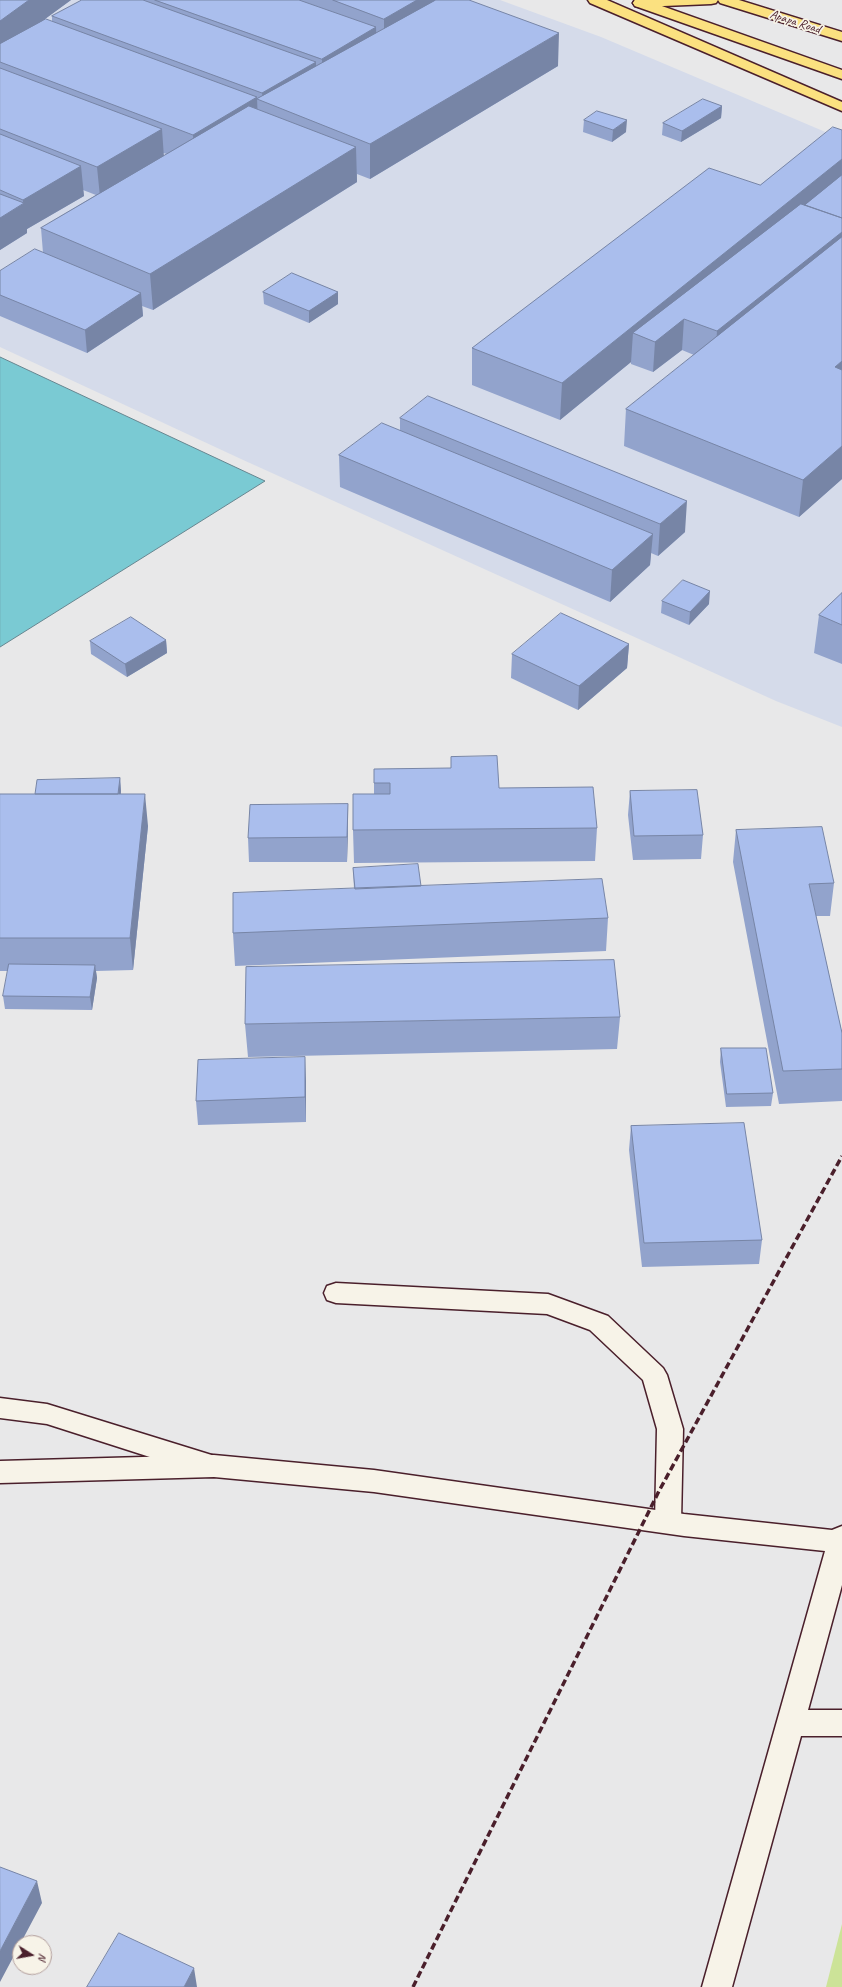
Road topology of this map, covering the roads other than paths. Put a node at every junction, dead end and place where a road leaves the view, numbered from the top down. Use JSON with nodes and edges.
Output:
{"nodes":[{"id":1,"x":595,"y":0,"type":"edge"},
{"id":2,"x":711,"y":0,"type":"edge"},
{"id":3,"x":725,"y":0,"type":"edge"},
{"id":4,"x":635,"y":1,"type":"edge"},
{"id":5,"x":842,"y":37,"type":"edge"},
{"id":6,"x":842,"y":75,"type":"edge"},
{"id":7,"x":842,"y":107,"type":"edge"},
{"id":8,"x":336,"y":1293,"type":"dead end"},
{"id":9,"x":0,"y":1408,"type":"edge"},
{"id":10,"x":214,"y":1466,"type":"junction"},
{"id":11,"x":0,"y":1472,"type":"edge"},
{"id":12,"x":668,"y":1522,"type":"junction"},
{"id":13,"x":842,"y":1540,"type":"edge"},
{"id":14,"x":842,"y":1722,"type":"edge"},
{"id":15,"x":790,"y":1724,"type":"junction"},
{"id":16,"x":717,"y":1987,"type":"edge"}],
"edges":[{"from":1,"to":7,"type":"main road"},
{"from":2,"to":4,"type":"main road"},
{"from":3,"to":5,"type":"main road","name":"Apapa Road"},
{"from":4,"to":6,"type":"main road"},
{"from":8,"to":12,"type":"street"},
{"from":9,"to":10,"type":"street"},
{"from":10,"to":11,"type":"street"},
{"from":10,"to":12,"type":"street"},
{"from":12,"to":13,"type":"street"},
{"from":13,"to":15,"type":"street"},
{"from":14,"to":15,"type":"street"},
{"from":15,"to":16,"type":"street"}]}
